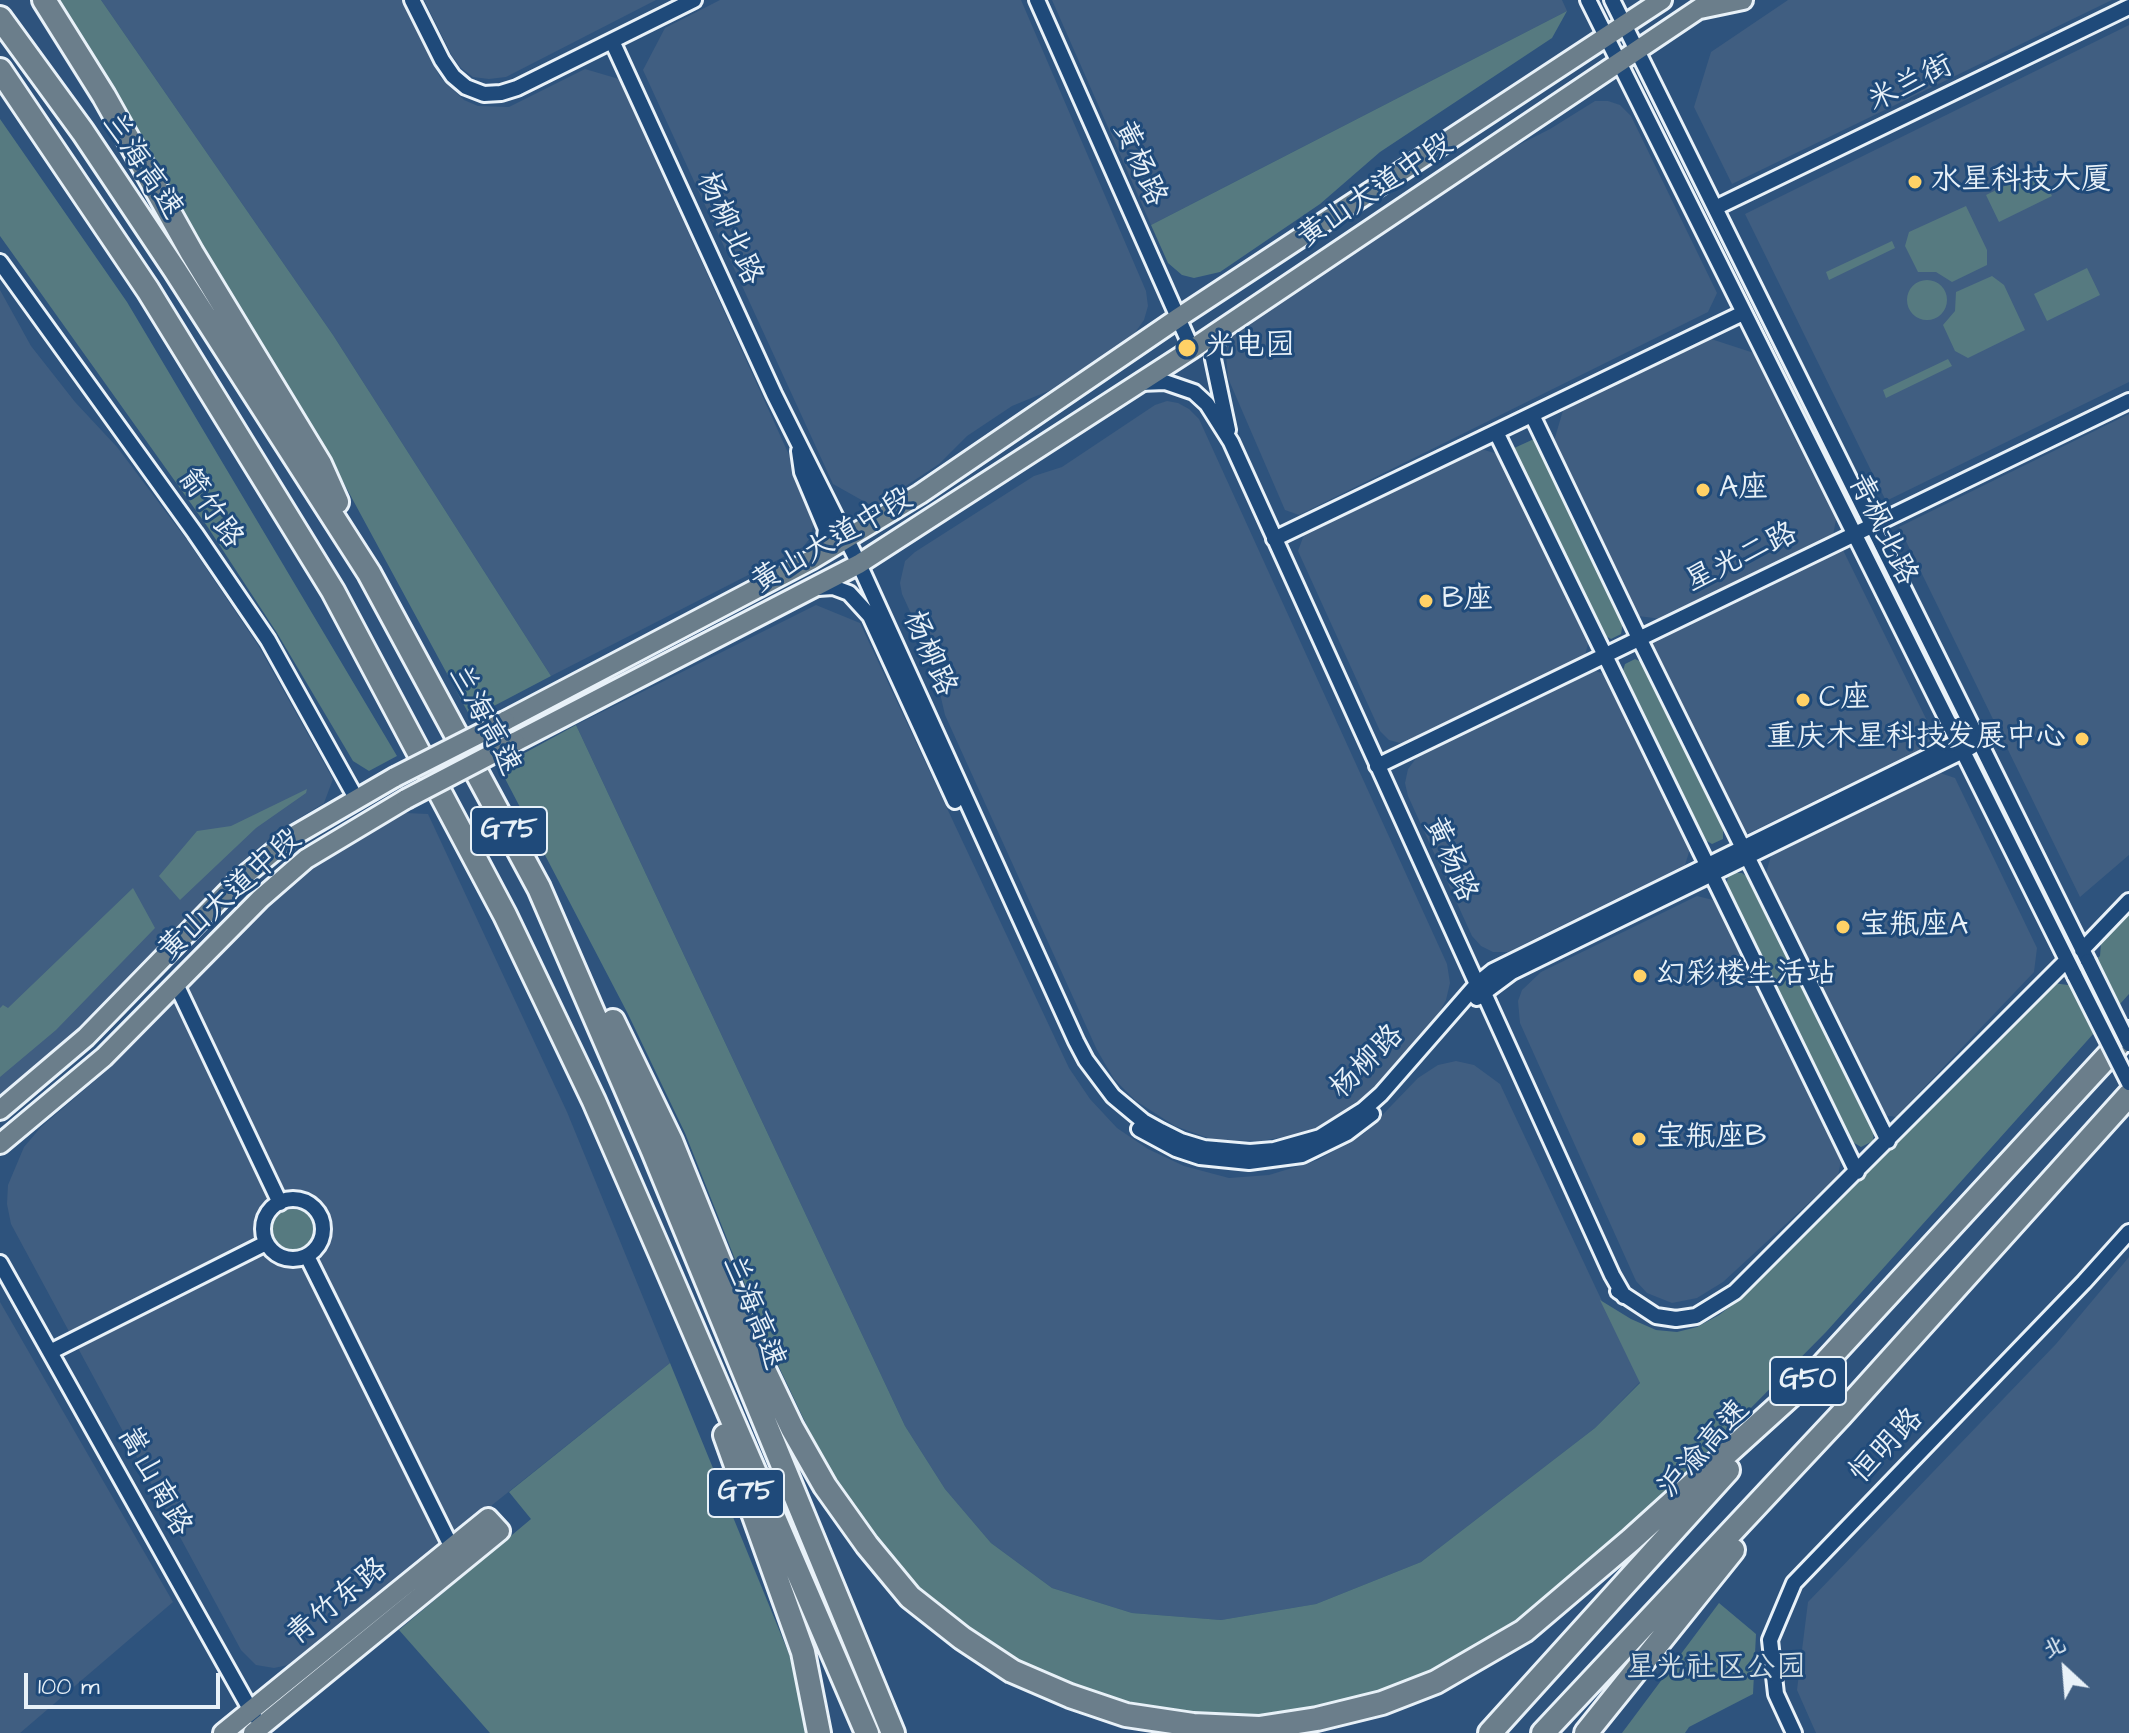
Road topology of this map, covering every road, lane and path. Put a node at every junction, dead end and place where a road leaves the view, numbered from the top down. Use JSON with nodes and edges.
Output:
{"nodes":[{"id":1,"x":44,"y":0,"type":"edge"},
{"id":2,"x":412,"y":0,"type":"edge"},
{"id":3,"x":694,"y":0,"type":"edge"},
{"id":4,"x":1037,"y":0,"type":"edge"},
{"id":5,"x":1588,"y":0,"type":"edge"},
{"id":6,"x":1612,"y":0,"type":"edge"},
{"id":7,"x":1662,"y":0,"type":"edge"},
{"id":8,"x":1743,"y":0,"type":"edge"},
{"id":9,"x":1704,"y":5,"type":"edge"},
{"id":10,"x":2129,"y":7,"type":"edge"},
{"id":11,"x":0,"y":18,"type":"edge"},
{"id":12,"x":1624,"y":26,"type":"junction"},
{"id":13,"x":1606,"y":37,"type":"junction"},
{"id":14,"x":612,"y":41,"type":"junction"},
{"id":15,"x":1637,"y":51,"type":"junction"},
{"id":16,"x":1619,"y":62,"type":"junction"},
{"id":17,"x":0,"y":70,"type":"edge"},
{"id":18,"x":0,"y":84,"type":"edge"},
{"id":19,"x":58,"y":153,"type":"junction"},
{"id":20,"x":1715,"y":208,"type":"junction"},
{"id":21,"x":0,"y":262,"type":"edge"},
{"id":22,"x":1743,"y":313,"type":"junction"},
{"id":23,"x":1178,"y":318,"type":"junction"},
{"id":24,"x":1232,"y":322,"type":"junction"},
{"id":25,"x":1192,"y":349,"type":"junction"},
{"id":26,"x":1139,"y":384,"type":"junction"},
{"id":27,"x":2129,"y":401,"type":"edge"},
{"id":28,"x":1532,"y":415,"type":"junction"},
{"id":29,"x":1496,"y":432,"type":"junction"},
{"id":30,"x":796,"y":439,"type":"junction"},
{"id":31,"x":1231,"y":442,"type":"junction"},
{"id":32,"x":1872,"y":525,"type":"junction"},
{"id":33,"x":1854,"y":534,"type":"junction"},
{"id":34,"x":847,"y":539,"type":"junction"},
{"id":35,"x":1274,"y":539,"type":"junction"},
{"id":36,"x":811,"y":560,"type":"junction"},
{"id":37,"x":859,"y":564,"type":"junction"},
{"id":38,"x":369,"y":573,"type":"junction"},
{"id":39,"x":817,"y":588,"type":"junction"},
{"id":40,"x":1639,"y":638,"type":"junction"},
{"id":41,"x":1605,"y":655,"type":"junction"},
{"id":42,"x":1976,"y":739,"type":"junction"},
{"id":43,"x":1959,"y":747,"type":"junction"},
{"id":44,"x":1377,"y":766,"type":"junction"},
{"id":45,"x":356,"y":798,"type":"junction"},
{"id":46,"x":1745,"y":852,"type":"junction"},
{"id":47,"x":1710,"y":870,"type":"junction"},
{"id":48,"x":539,"y":888,"type":"junction"},
{"id":49,"x":2129,"y":901,"type":"edge"},
{"id":50,"x":2085,"y":955,"type":"junction"},
{"id":51,"x":2067,"y":960,"type":"junction"},
{"id":52,"x":176,"y":984,"type":"junction"},
{"id":53,"x":1479,"y":991,"type":"junction"},
{"id":54,"x":2129,"y":1033,"type":"edge"},
{"id":55,"x":2129,"y":1044,"type":"edge"},
{"id":56,"x":2129,"y":1083,"type":"edge"},
{"id":57,"x":2129,"y":1095,"type":"edge"},
{"id":58,"x":0,"y":1110,"type":"edge"},
{"id":59,"x":1888,"y":1141,"type":"junction"},
{"id":60,"x":0,"y":1144,"type":"edge"},
{"id":61,"x":1857,"y":1172,"type":"junction"},
{"id":62,"x":280,"y":1203,"type":"junction"},
{"id":63,"x":2129,"y":1232,"type":"edge"},
{"id":64,"x":266,"y":1243,"type":"junction"},
{"id":65,"x":307,"y":1256,"type":"junction"},
{"id":66,"x":662,"y":1257,"type":"junction"},
{"id":67,"x":0,"y":1263,"type":"edge"},
{"id":68,"x":50,"y":1352,"type":"junction"},
{"id":69,"x":1809,"y":1379,"type":"junction"},
{"id":70,"x":1841,"y":1415,"type":"junction"},
{"id":71,"x":494,"y":1524,"type":"dead end"},
{"id":72,"x":456,"y":1555,"type":"junction"},
{"id":73,"x":251,"y":1710,"type":"junction"},
{"id":74,"x":889,"y":1724,"type":"edge"},
{"id":75,"x":864,"y":1728,"type":"edge"},
{"id":76,"x":257,"y":1730,"type":"edge"},
{"id":77,"x":223,"y":1733,"type":"edge"},
{"id":78,"x":819,"y":1733,"type":"edge"},
{"id":79,"x":1490,"y":1733,"type":"edge"},
{"id":80,"x":1543,"y":1733,"type":"edge"},
{"id":81,"x":1586,"y":1733,"type":"edge"},
{"id":82,"x":1794,"y":1733,"type":"edge"}],
"edges":[{"from":1,"to":38,"type":"highway"},
{"from":2,"to":14,"type":"street"},
{"from":3,"to":14,"type":"street"},
{"from":4,"to":23,"type":"street","name":"黄杨路"},
{"from":5,"to":13,"type":"street","name":"青枫北路"},
{"from":6,"to":12,"type":"street","name":"青枫北路"},
{"from":7,"to":12,"type":"main road","name":"黄山大道中段"},
{"from":8,"to":9,"type":"main road"},
{"from":9,"to":15,"type":"main road","name":"黄山大道中段"},
{"from":10,"to":20,"type":"street","name":"米兰街"},
{"from":11,"to":38,"type":"highway","name":"兰海高速","number":"G75"},
{"from":12,"to":13,"type":"main road","name":"黄山大道中段"},
{"from":12,"to":15,"type":"street","name":"青枫北路"},
{"from":13,"to":16,"type":"street","name":"青枫北路"},
{"from":13,"to":23,"type":"main road","name":"黄山大道中段"},
{"from":14,"to":30,"type":"street","name":"杨柳北路"},
{"from":15,"to":16,"type":"main road","name":"黄山大道中段"},
{"from":15,"to":20,"type":"street","name":"青枫北路"},
{"from":16,"to":22,"type":"street","name":"青枫北路"},
{"from":16,"to":24,"type":"main road","name":"黄山大道中段"},
{"from":17,"to":19,"type":"highway","name":"兰海高速","number":"G75"},
{"from":18,"to":19,"type":"highway"},
{"from":19,"to":66,"type":"highway","name":"兰海高速","number":"G75"},
{"from":20,"to":32,"type":"street","name":"青枫北路"},
{"from":21,"to":45,"type":"street","name":"箭竹路"},
{"from":22,"to":28,"type":"street"},
{"from":22,"to":33,"type":"street","name":"青枫北路"},
{"from":23,"to":25,"type":"street","name":"黄杨路"},
{"from":23,"to":34,"type":"main road","name":"黄山大道中段"},
{"from":24,"to":25,"type":"main road","name":"黄山大道中段"},
{"from":24,"to":31,"type":"street"},
{"from":25,"to":26,"type":"main road","name":"黄山大道中段"},
{"from":26,"to":31,"type":"street"},
{"from":26,"to":37,"type":"main road","name":"黄山大道中段"},
{"from":27,"to":32,"type":"street","name":"星光二路"},
{"from":28,"to":29,"type":"street"},
{"from":28,"to":40,"type":"street"},
{"from":29,"to":35,"type":"street"},
{"from":29,"to":41,"type":"street"},
{"from":30,"to":34,"type":"street","name":"杨柳路"},
{"from":30,"to":36,"type":"street"},
{"from":31,"to":35,"type":"street","name":"黄杨路"},
{"from":32,"to":33,"type":"street","name":"星光二路"},
{"from":32,"to":42,"type":"street","name":"青枫北路"},
{"from":33,"to":40,"type":"street","name":"星光二路"},
{"from":33,"to":43,"type":"street","name":"青枫北路"},
{"from":34,"to":36,"type":"main road","name":"黄山大道中段"},
{"from":34,"to":37,"type":"street","name":"杨柳路"},
{"from":35,"to":44,"type":"street","name":"黄杨路"},
{"from":36,"to":45,"type":"main road","name":"黄山大道中段","bridge":true},
{"from":37,"to":39,"type":"main road","name":"黄山大道中段"},
{"from":37,"to":53,"type":"street","name":"杨柳路"},
{"from":38,"to":48,"type":"highway","name":"兰海高速","number":"G75"},
{"from":39,"to":52,"type":"main road","name":"黄山大道中段","bridge":true},
{"from":39,"to":53,"type":"street","name":"杨柳路"},
{"from":40,"to":41,"type":"street","name":"星光二路"},
{"from":40,"to":46,"type":"street"},
{"from":41,"to":44,"type":"street","name":"星光二路"},
{"from":41,"to":47,"type":"street"},
{"from":42,"to":43,"type":"street","name":"杨柳路"},
{"from":42,"to":50,"type":"street","name":"青枫北路"},
{"from":43,"to":46,"type":"street","name":"杨柳路"},
{"from":43,"to":51,"type":"street","name":"青枫北路"},
{"from":44,"to":53,"type":"street","name":"黄杨路"},
{"from":45,"to":58,"type":"main road","name":"黄山大道中段"},
{"from":46,"to":47,"type":"street","name":"杨柳路"},
{"from":46,"to":59,"type":"street"},
{"from":47,"to":53,"type":"street","name":"杨柳路"},
{"from":47,"to":61,"type":"street"},
{"from":48,"to":69,"type":"highway"},
{"from":48,"to":74,"type":"highway","name":"兰海高速","number":"G75"},
{"from":49,"to":50,"type":"street"},
{"from":50,"to":55,"type":"street","name":"青枫北路","bridge":true},
{"from":51,"to":56,"type":"street","name":"青枫北路","bridge":true},
{"from":51,"to":59,"type":"street"},
{"from":52,"to":60,"type":"main road","name":"黄山大道中段"},
{"from":52,"to":62,"type":"street"},
{"from":53,"to":61,"type":"street","name":"黄杨路"},
{"from":54,"to":69,"type":"highway","name":"沪渝高速","number":"G50"},
{"from":57,"to":70,"type":"highway","number":"G50"},
{"from":59,"to":61,"type":"street"},
{"from":62,"to":64,"type":"street"},
{"from":62,"to":65,"type":"street"},
{"from":63,"to":82,"type":"street","name":"恒明路"},
{"from":64,"to":65,"type":"street"},
{"from":64,"to":68,"type":"street"},
{"from":65,"to":72,"type":"street"},
{"from":66,"to":75,"type":"highway"},
{"from":66,"to":78,"type":"highway","number":"G75"},
{"from":67,"to":68,"type":"street","name":"嵩山南路"},
{"from":68,"to":73,"type":"street","name":"嵩山南路"},
{"from":69,"to":79,"type":"highway","name":"沪渝高速","number":"G50"},
{"from":70,"to":80,"type":"highway","number":"G50"},
{"from":70,"to":81,"type":"highway"},
{"from":71,"to":72,"type":"main road","name":"青竹东路"},
{"from":72,"to":73,"type":"main road","name":"青竹东路"},
{"from":72,"to":76,"type":"main road","name":"青竹东路"},
{"from":73,"to":76,"type":"street","name":"嵩山南路"},
{"from":73,"to":77,"type":"main road","name":"青竹东路"}]}
